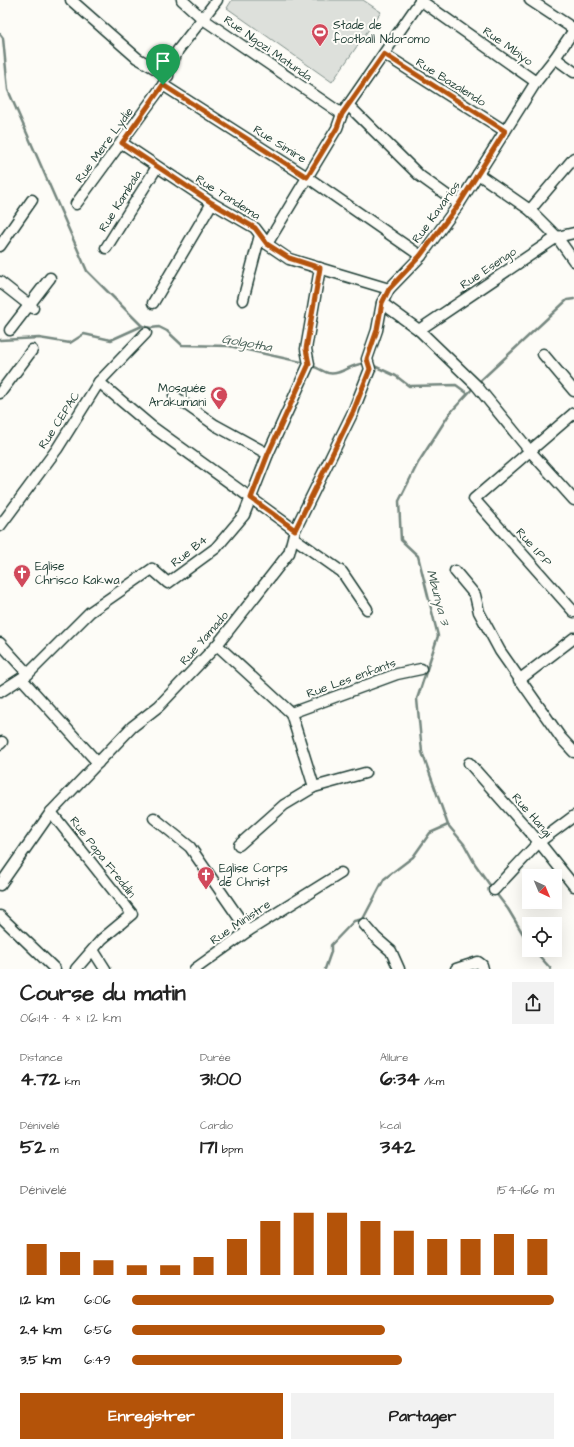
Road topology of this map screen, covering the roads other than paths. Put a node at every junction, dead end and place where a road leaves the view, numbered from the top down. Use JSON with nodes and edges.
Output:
{"nodes":[{"id":1,"x":71,"y":0,"type":"edge"},
{"id":2,"x":182,"y":0,"type":"edge"},
{"id":3,"x":217,"y":0,"type":"edge"},
{"id":4,"x":421,"y":0,"type":"edge"},
{"id":5,"x":530,"y":0,"type":"edge"},
{"id":6,"x":203,"y":19,"type":"junction"},
{"id":7,"x":574,"y":30,"type":"edge"},
{"id":8,"x":384,"y":54,"type":"junction"},
{"id":9,"x":555,"y":58,"type":"junction"},
{"id":10,"x":574,"y":72,"type":"edge"},
{"id":11,"x":166,"y":81,"type":"junction"},
{"id":12,"x":536,"y":82,"type":"junction"},
{"id":13,"x":348,"y":105,"type":"junction"},
{"id":14,"x":342,"y":114,"type":"junction"},
{"id":15,"x":505,"y":131,"type":"junction"},
{"id":16,"x":122,"y":143,"type":"junction"},
{"id":17,"x":574,"y":158,"type":"edge"},
{"id":18,"x":157,"y":167,"type":"junction"},
{"id":19,"x":478,"y":174,"type":"junction"},
{"id":20,"x":307,"y":177,"type":"junction"},
{"id":21,"x":32,"y":200,"type":"dead end"},
{"id":22,"x":212,"y":203,"type":"junction"},
{"id":23,"x":76,"y":204,"type":"dead end"},
{"id":24,"x":459,"y":204,"type":"junction"},
{"id":25,"x":530,"y":210,"type":"junction"},
{"id":26,"x":574,"y":232,"type":"edge"},
{"id":27,"x":260,"y":235,"type":"junction"},
{"id":28,"x":557,"y":237,"type":"junction"},
{"id":29,"x":267,"y":244,"type":"junction"},
{"id":30,"x":0,"y":246,"type":"edge"},
{"id":31,"x":106,"y":248,"type":"dead end"},
{"id":32,"x":420,"y":256,"type":"junction"},
{"id":33,"x":574,"y":261,"type":"edge"},
{"id":34,"x":320,"y":268,"type":"junction"},
{"id":35,"x":50,"y":278,"type":"dead end"},
{"id":36,"x":0,"y":282,"type":"edge"},
{"id":37,"x":389,"y":289,"type":"junction"},
{"id":38,"x":243,"y":300,"type":"dead end"},
{"id":39,"x":153,"y":303,"type":"dead end"},
{"id":40,"x":382,"y":303,"type":"junction"},
{"id":41,"x":31,"y":307,"type":"junction"},
{"id":42,"x":10,"y":330,"type":"dead end"},
{"id":43,"x":420,"y":330,"type":"junction"},
{"id":44,"x":146,"y":333,"type":"dead end"},
{"id":45,"x":32,"y":350,"type":"dead end"},
{"id":46,"x":544,"y":354,"type":"dead end"},
{"id":47,"x":370,"y":369,"type":"joint"},
{"id":48,"x":99,"y":382,"type":"junction"},
{"id":49,"x":574,"y":391,"type":"edge"},
{"id":50,"x":0,"y":393,"type":"edge"},
{"id":51,"x":174,"y":396,"type":"dead end"},
{"id":52,"x":574,"y":413,"type":"edge"},
{"id":53,"x":530,"y":451,"type":"junction"},
{"id":54,"x":268,"y":454,"type":"junction"},
{"id":55,"x":251,"y":498,"type":"junction"},
{"id":56,"x":574,"y":500,"type":"edge"},
{"id":57,"x":0,"y":525,"type":"edge"},
{"id":58,"x":295,"y":534,"type":"junction"},
{"id":59,"x":455,"y":571,"type":"dead end"},
{"id":60,"x":367,"y":609,"type":"dead end"},
{"id":61,"x":574,"y":612,"type":"edge"},
{"id":62,"x":574,"y":638,"type":"edge"},
{"id":63,"x":0,"y":643,"type":"edge"},
{"id":64,"x":217,"y":645,"type":"junction"},
{"id":65,"x":421,"y":670,"type":"dead end"},
{"id":66,"x":25,"y":677,"type":"junction"},
{"id":67,"x":519,"y":680,"type":"junction"},
{"id":68,"x":0,"y":692,"type":"edge"},
{"id":69,"x":291,"y":713,"type":"junction"},
{"id":70,"x":574,"y":752,"type":"edge"},
{"id":71,"x":98,"y":763,"type":"junction"},
{"id":72,"x":469,"y":763,"type":"dead end"},
{"id":73,"x":365,"y":773,"type":"dead end"},
{"id":74,"x":314,"y":787,"type":"junction"},
{"id":75,"x":51,"y":812,"type":"junction"},
{"id":76,"x":574,"y":816,"type":"edge"},
{"id":77,"x":154,"y":818,"type":"dead end"},
{"id":78,"x":539,"y":842,"type":"junction"},
{"id":79,"x":239,"y":845,"type":"dead end"},
{"id":80,"x":341,"y":873,"type":"dead end"},
{"id":81,"x":0,"y":885,"type":"edge"},
{"id":82,"x":574,"y":886,"type":"edge"},
{"id":83,"x":494,"y":890,"type":"dead end"},
{"id":84,"x":0,"y":916,"type":"edge"},
{"id":85,"x":364,"y":924,"type":"dead end"},
{"id":86,"x":248,"y":930,"type":"junction"},
{"id":87,"x":93,"y":950,"type":"junction"},
{"id":88,"x":480,"y":966,"type":"edge"},
{"id":89,"x":55,"y":969,"type":"edge"},
{"id":90,"x":76,"y":969,"type":"edge"},
{"id":91,"x":105,"y":969,"type":"edge"},
{"id":92,"x":195,"y":969,"type":"edge"},
{"id":93,"x":399,"y":969,"type":"edge"},
{"id":94,"x":456,"y":969,"type":"edge"}],
"edges":[{"from":1,"to":11,"type":"street","name":"Rue Simire"},
{"from":2,"to":6,"type":"street","name":"Rue Ngozi Matunda"},
{"from":3,"to":6,"type":"street","name":"Rue Mere Lydie"},
{"from":4,"to":8,"type":"street"},
{"from":4,"to":12,"type":"street","name":"Rue Mbiyo"},
{"from":5,"to":7,"type":"street"},
{"from":6,"to":11,"type":"street","name":"Rue Mere Lydie"},
{"from":6,"to":14,"type":"street","name":"Rue Ngozi Matunda"},
{"from":7,"to":9,"type":"street","name":"Rue Mbiyo"},
{"from":8,"to":13,"type":"street"},
{"from":8,"to":15,"type":"street","name":"Rue Bazalendo"},
{"from":9,"to":10,"type":"street"},
{"from":9,"to":12,"type":"street","name":"Rue Mbiyo"},
{"from":11,"to":16,"type":"street","name":"Rue Mere Lydie"},
{"from":11,"to":20,"type":"street","name":"Rue Simire"},
{"from":12,"to":15,"type":"street","name":"Rue Kavarios"},
{"from":13,"to":14,"type":"street"},
{"from":13,"to":24,"type":"street"},
{"from":14,"to":20,"type":"street"},
{"from":15,"to":19,"type":"street","name":"Rue Kavarios"},
{"from":16,"to":18,"type":"street","name":"Rue Tandema"},
{"from":16,"to":23,"type":"street","name":"Rue Mere Lydie"},
{"from":17,"to":25,"type":"street"},
{"from":18,"to":22,"type":"street","name":"Rue Tandema"},
{"from":18,"to":31,"type":"street","name":"Rue Kambala"},
{"from":19,"to":24,"type":"street","name":"Rue Kavarios"},
{"from":19,"to":25,"type":"street"},
{"from":20,"to":29,"type":"street"},
{"from":20,"to":32,"type":"street","name":"Rue Simire"},
{"from":21,"to":30,"type":"street"},
{"from":22,"to":27,"type":"street","name":"Rue Tandema"},
{"from":22,"to":39,"type":"street"},
{"from":24,"to":32,"type":"street","name":"Rue Kavarios"},
{"from":25,"to":28,"type":"street"},
{"from":26,"to":28,"type":"street","name":"Rue Esengo"},
{"from":27,"to":29,"type":"street","name":"Rue Tandema"},
{"from":27,"to":38,"type":"street"},
{"from":28,"to":33,"type":"street"},
{"from":28,"to":43,"type":"street","name":"Rue Esengo"},
{"from":29,"to":34,"type":"street","name":"Rue Tandema"},
{"from":32,"to":37,"type":"street","name":"Rue Kavarios"},
{"from":34,"to":37,"type":"street","name":"Rue Tandema"},
{"from":34,"to":54,"type":"street","name":"Rue B4"},
{"from":35,"to":41,"type":"street"},
{"from":36,"to":41,"type":"street"},
{"from":37,"to":40,"type":"street","name":"Rue Kavarios"},
{"from":40,"to":43,"type":"street"},
{"from":40,"to":47,"type":"street","name":"Rue Kavarios"},
{"from":41,"to":42,"type":"street"},
{"from":43,"to":53,"type":"street"},
{"from":44,"to":48,"type":"street","name":"Rue CEPAC"},
{"from":45,"to":50,"type":"street"},
{"from":46,"to":49,"type":"street"},
{"from":47,"to":58,"type":"street","name":"Rue Yamado"},
{"from":48,"to":55,"type":"street"},
{"from":48,"to":57,"type":"street","name":"Rue CEPAC"},
{"from":51,"to":54,"type":"street"},
{"from":52,"to":53,"type":"street"},
{"from":53,"to":56,"type":"street"},
{"from":53,"to":61,"type":"street","name":"Rue I.P.P"},
{"from":54,"to":55,"type":"street","name":"Rue B4"},
{"from":55,"to":58,"type":"street"},
{"from":55,"to":66,"type":"street","name":"Rue B4"},
{"from":58,"to":60,"type":"street"},
{"from":58,"to":64,"type":"street","name":"Rue Yamado"},
{"from":59,"to":67,"type":"street"},
{"from":62,"to":67,"type":"street"},
{"from":63,"to":66,"type":"street"},
{"from":64,"to":69,"type":"street"},
{"from":64,"to":71,"type":"street","name":"Rue Yamado"},
{"from":65,"to":69,"type":"street","name":"Rue Les enfants"},
{"from":66,"to":68,"type":"street","name":"Rue B4"},
{"from":66,"to":71,"type":"street"},
{"from":67,"to":70,"type":"street"},
{"from":69,"to":74,"type":"street"},
{"from":71,"to":75,"type":"street","name":"Rue Yamado"},
{"from":72,"to":78,"type":"street","name":"Rue Hangi"},
{"from":73,"to":74,"type":"street"},
{"from":74,"to":79,"type":"street"},
{"from":75,"to":81,"type":"street","name":"Rue Yamado"},
{"from":75,"to":87,"type":"street","name":"Rue Papa Freddin"},
{"from":76,"to":78,"type":"street"},
{"from":77,"to":86,"type":"street"},
{"from":78,"to":82,"type":"street","name":"Rue Hangi"},
{"from":78,"to":83,"type":"street"},
{"from":80,"to":86,"type":"street","name":"Rue Ministre"},
{"from":84,"to":89,"type":"street"},
{"from":85,"to":93,"type":"street"},
{"from":86,"to":92,"type":"street","name":"Rue Ministre"},
{"from":87,"to":90,"type":"street"},
{"from":87,"to":91,"type":"street"},
{"from":88,"to":94,"type":"street"}]}
